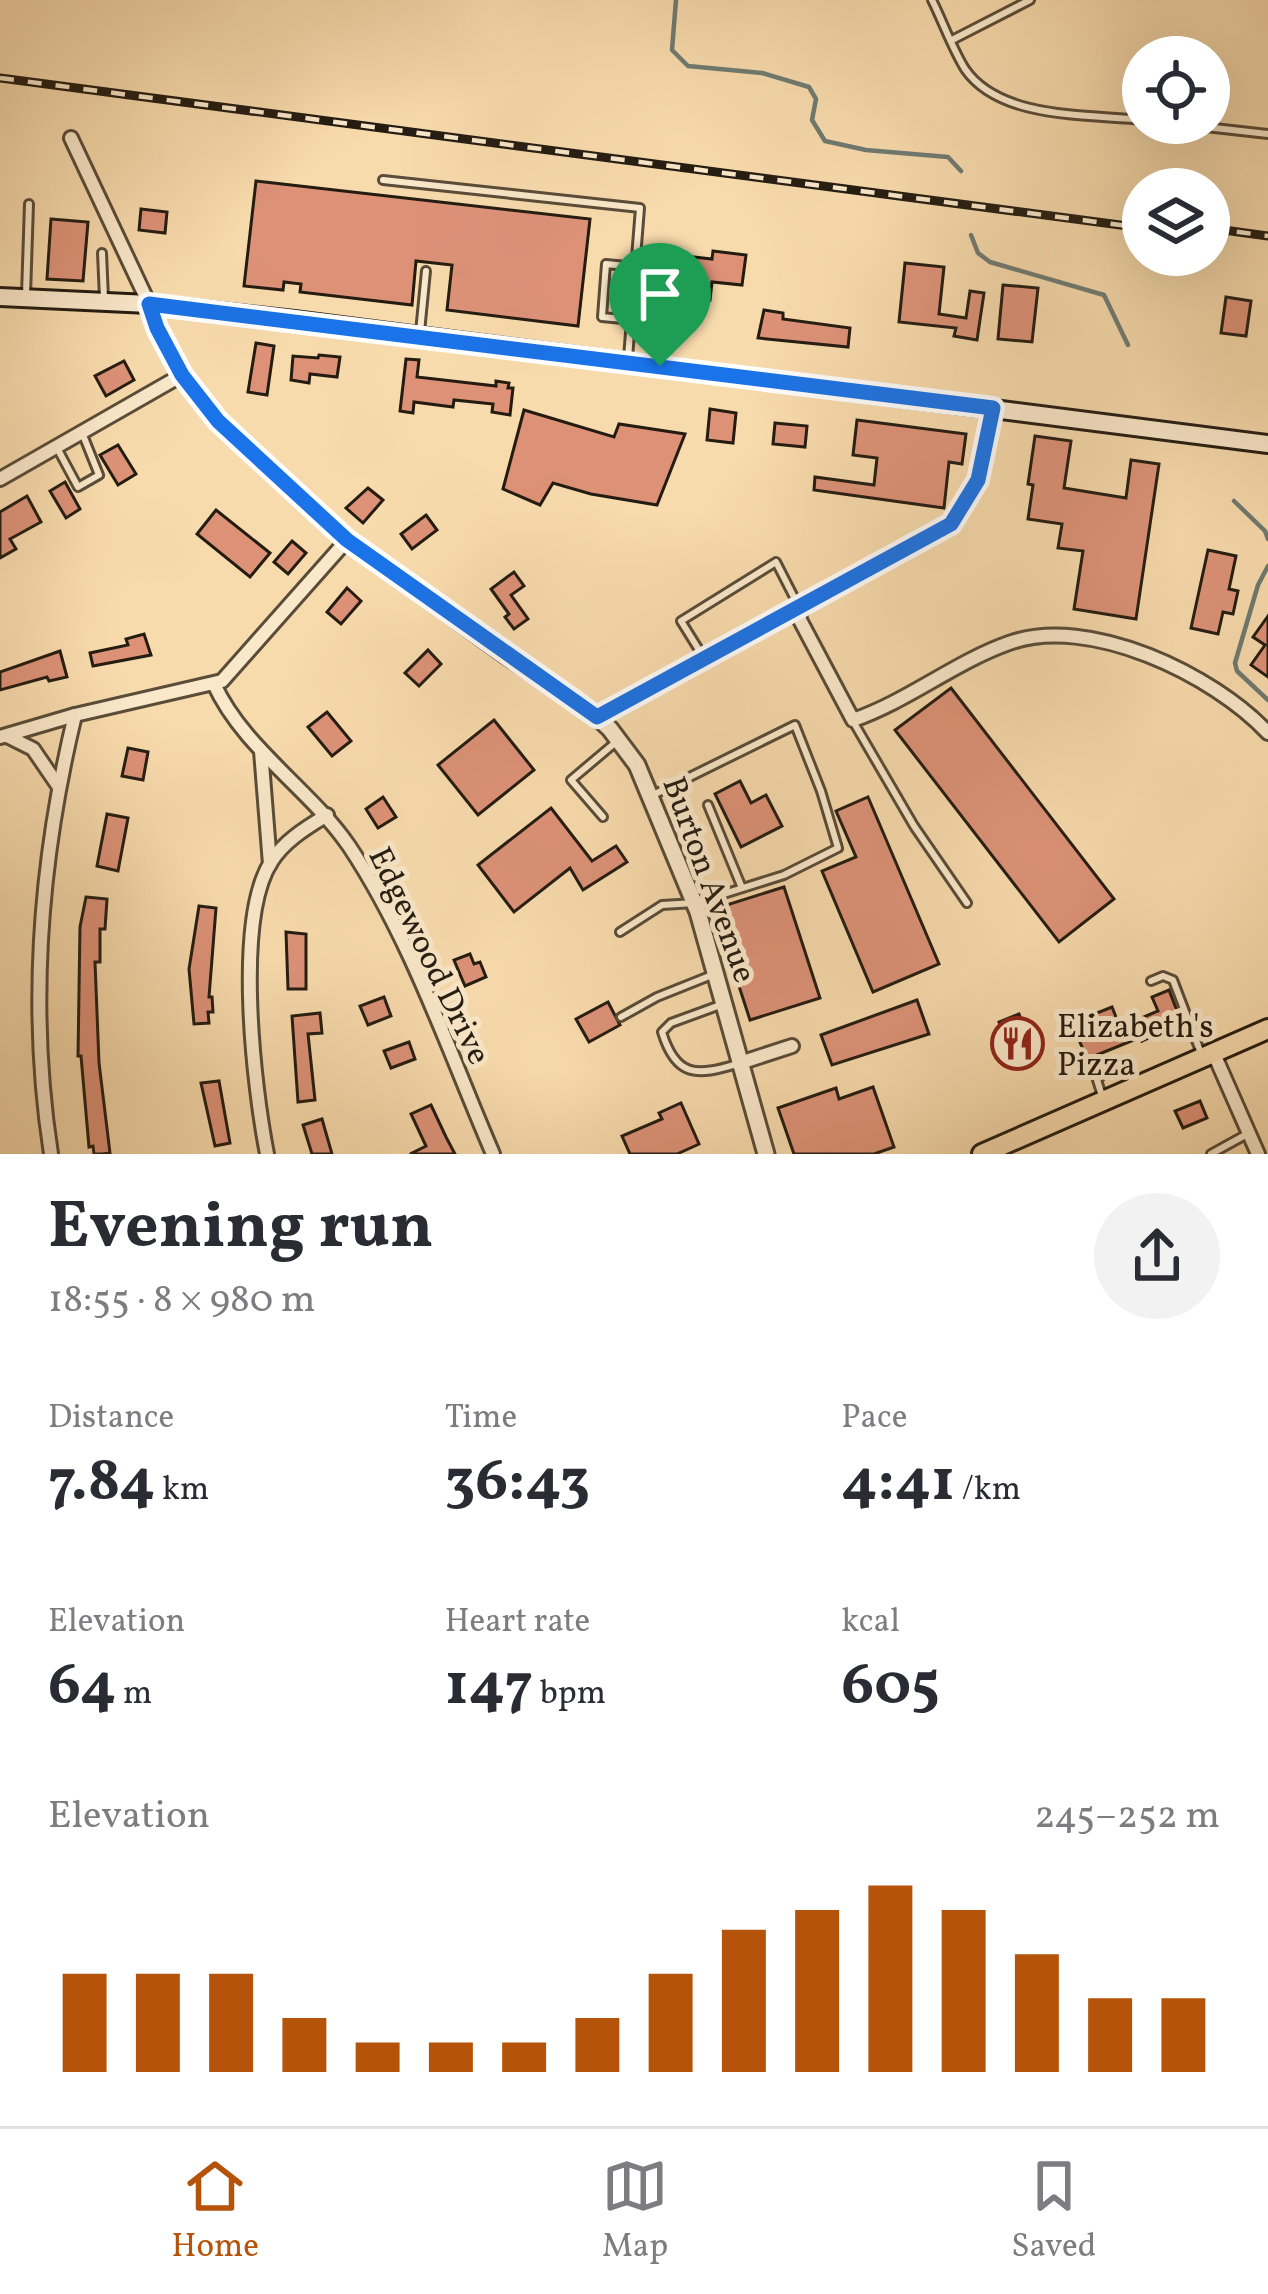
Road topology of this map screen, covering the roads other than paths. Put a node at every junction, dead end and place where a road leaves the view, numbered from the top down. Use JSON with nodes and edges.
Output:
{"nodes":[{"id":1,"x":932,"y":0,"type":"edge"},
{"id":2,"x":1030,"y":0,"type":"edge"},
{"id":3,"x":952,"y":40,"type":"junction"},
{"id":4,"x":1122,"y":118,"type":"edge"},
{"id":5,"x":1230,"y":130,"type":"edge"},
{"id":6,"x":1268,"y":134,"type":"edge"},
{"id":7,"x":71,"y":138,"type":"dead end"},
{"id":8,"x":383,"y":179,"type":"dead end"},
{"id":9,"x":29,"y":204,"type":"dead end"},
{"id":10,"x":102,"y":253,"type":"dead end"},
{"id":11,"x":636,"y":266,"type":"junction"},
{"id":12,"x":426,"y":271,"type":"dead end"},
{"id":13,"x":0,"y":297,"type":"edge"},
{"id":14,"x":26,"y":298,"type":"junction"},
{"id":15,"x":105,"y":302,"type":"junction"},
{"id":16,"x":149,"y":304,"type":"junction"},
{"id":17,"x":633,"y":320,"type":"junction"},
{"id":18,"x":420,"y":335,"type":"junction"},
{"id":19,"x":628,"y":362,"type":"junction"},
{"id":20,"x":182,"y":375,"type":"junction"},
{"id":21,"x":993,"y":408,"type":"junction"},
{"id":22,"x":81,"y":432,"type":"junction"},
{"id":23,"x":1268,"y":445,"type":"edge"},
{"id":24,"x":56,"y":446,"type":"junction"},
{"id":25,"x":0,"y":479,"type":"edge"},
{"id":26,"x":347,"y":540,"type":"junction"},
{"id":27,"x":799,"y":607,"type":"junction"},
{"id":28,"x":704,"y":658,"type":"junction"},
{"id":29,"x":214,"y":685,"type":"junction"},
{"id":30,"x":75,"y":715,"type":"junction"},
{"id":31,"x":597,"y":717,"type":"junction"},
{"id":32,"x":853,"y":720,"type":"junction"},
{"id":33,"x":1268,"y":733,"type":"edge"},
{"id":34,"x":3,"y":736,"type":"edge"},
{"id":35,"x":618,"y":740,"type":"junction"},
{"id":36,"x":261,"y":749,"type":"junction"},
{"id":37,"x":60,"y":788,"type":"junction"},
{"id":38,"x":652,"y":795,"type":"junction"},
{"id":39,"x":708,"y":805,"type":"dead end"},
{"id":40,"x":327,"y":815,"type":"junction"},
{"id":41,"x":603,"y":817,"type":"dead end"},
{"id":42,"x":270,"y":864,"type":"junction"},
{"id":43,"x":742,"y":888,"type":"junction"},
{"id":44,"x":967,"y":903,"type":"dead end"},
{"id":45,"x":695,"y":904,"type":"junction"},
{"id":46,"x":620,"y":932,"type":"dead end"},
{"id":47,"x":716,"y":974,"type":"junction"},
{"id":48,"x":1151,"y":981,"type":"dead end"},
{"id":49,"x":724,"y":1004,"type":"junction"},
{"id":50,"x":621,"y":1017,"type":"dead end"},
{"id":51,"x":1268,"y":1029,"type":"edge"},
{"id":52,"x":792,"y":1046,"type":"dead end"},
{"id":53,"x":1208,"y":1056,"type":"junction"},
{"id":54,"x":740,"y":1063,"type":"junction"},
{"id":55,"x":1249,"y":1133,"type":"junction"},
{"id":56,"x":761,"y":1152,"type":"edge"},
{"id":57,"x":51,"y":1154,"type":"edge"},
{"id":58,"x":267,"y":1154,"type":"edge"},
{"id":59,"x":493,"y":1154,"type":"edge"},
{"id":60,"x":982,"y":1154,"type":"edge"},
{"id":61,"x":1210,"y":1154,"type":"edge"},
{"id":62,"x":1258,"y":1154,"type":"edge"}],
"edges":[{"from":1,"to":3,"type":"lane"},
{"from":2,"to":3,"type":"lane"},
{"from":3,"to":4,"type":"lane"},
{"from":5,"to":6,"type":"lane"},
{"from":7,"to":16,"type":"street","name":"Burton Avenue"},
{"from":8,"to":11,"type":"lane"},
{"from":9,"to":14,"type":"lane"},
{"from":10,"to":15,"type":"lane"},
{"from":11,"to":17,"type":"lane"},
{"from":11,"to":17,"type":"lane"},
{"from":12,"to":18,"type":"lane"},
{"from":13,"to":14,"type":"main road"},
{"from":14,"to":15,"type":"main road"},
{"from":15,"to":16,"type":"main road"},
{"from":16,"to":18,"type":"main road"},
{"from":16,"to":20,"type":"street","name":"Burton Avenue"},
{"from":17,"to":19,"type":"lane"},
{"from":18,"to":19,"type":"main road"},
{"from":19,"to":21,"type":"main road"},
{"from":20,"to":22,"type":"street"},
{"from":20,"to":26,"type":"street","name":"Burton Avenue"},
{"from":21,"to":23,"type":"main road"},
{"from":21,"to":27,"type":"street"},
{"from":22,"to":24,"type":"street"},
{"from":22,"to":24,"type":"lane"},
{"from":24,"to":25,"type":"street"},
{"from":26,"to":29,"type":"street"},
{"from":26,"to":31,"type":"street","name":"Burton Avenue"},
{"from":27,"to":28,"type":"street"},
{"from":27,"to":28,"type":"lane"},
{"from":27,"to":32,"type":"street"},
{"from":28,"to":31,"type":"street"},
{"from":29,"to":30,"type":"street"},
{"from":29,"to":36,"type":"street","name":"Edgewood Drive"},
{"from":30,"to":34,"type":"street"},
{"from":30,"to":37,"type":"street"},
{"from":31,"to":35,"type":"street","name":"Burton Avenue"},
{"from":32,"to":33,"type":"street"},
{"from":32,"to":44,"type":"lane"},
{"from":34,"to":37,"type":"street"},
{"from":35,"to":38,"type":"street","name":"Burton Avenue"},
{"from":35,"to":41,"type":"lane"},
{"from":36,"to":40,"type":"street","name":"Edgewood Drive"},
{"from":36,"to":42,"type":"street"},
{"from":37,"to":57,"type":"street"},
{"from":38,"to":43,"type":"lane"},
{"from":38,"to":45,"type":"street","name":"Burton Avenue"},
{"from":39,"to":43,"type":"lane"},
{"from":40,"to":42,"type":"street"},
{"from":40,"to":59,"type":"street","name":"Edgewood Drive"},
{"from":42,"to":58,"type":"street"},
{"from":43,"to":45,"type":"lane"},
{"from":45,"to":46,"type":"lane"},
{"from":45,"to":47,"type":"street","name":"Burton Avenue"},
{"from":47,"to":49,"type":"street","name":"Burton Avenue"},
{"from":47,"to":50,"type":"lane"},
{"from":48,"to":53,"type":"lane"},
{"from":49,"to":54,"type":"street","name":"Burton Avenue"},
{"from":49,"to":54,"type":"lane"},
{"from":51,"to":53,"type":"main road"},
{"from":52,"to":54,"type":"street"},
{"from":53,"to":55,"type":"street"},
{"from":53,"to":60,"type":"main road"},
{"from":54,"to":56,"type":"street","name":"Burton Avenue"},
{"from":55,"to":61,"type":"lane"},
{"from":55,"to":62,"type":"street"}]}
